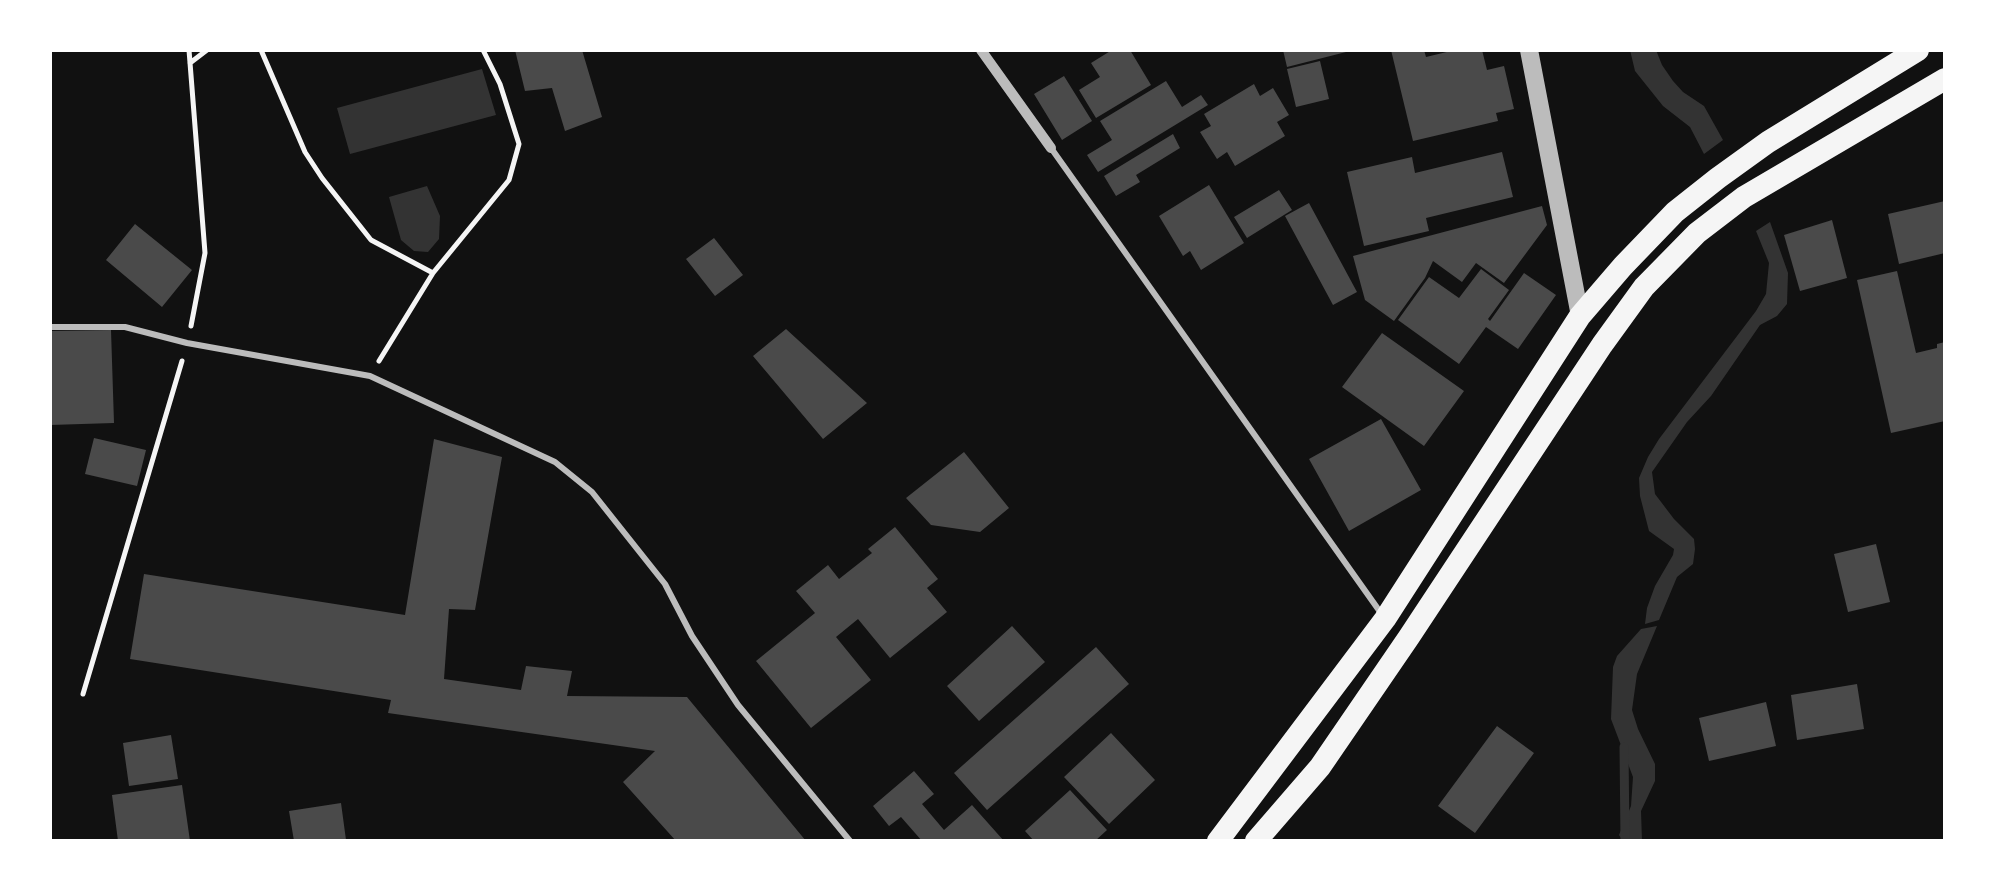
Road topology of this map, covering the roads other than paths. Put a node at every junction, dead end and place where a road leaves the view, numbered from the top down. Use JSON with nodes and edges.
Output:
{"nodes":[{"id":1,"x":982,"y":50,"type":"edge"},
{"id":2,"x":1529,"y":50,"type":"edge"},
{"id":3,"x":1918,"y":50,"type":"edge"},
{"id":4,"x":1945,"y":79,"type":"edge"},
{"id":5,"x":1051,"y":148,"type":"joint"},
{"id":6,"x":1580,"y":316,"type":"junction"},
{"id":7,"x":50,"y":327,"type":"edge"},
{"id":8,"x":1385,"y":619,"type":"junction"},
{"id":9,"x":850,"y":841,"type":"edge"},
{"id":10,"x":1218,"y":841,"type":"edge"},
{"id":11,"x":1256,"y":841,"type":"edge"}],
"edges":[{"from":1,"to":5,"type":"street"},
{"from":2,"to":6,"type":"street"},
{"from":3,"to":6,"type":"highway"},
{"from":4,"to":11,"type":"highway"},
{"from":5,"to":8,"type":"lane"},
{"from":6,"to":8,"type":"highway"},
{"from":7,"to":9,"type":"lane"},
{"from":8,"to":10,"type":"highway"}]}
